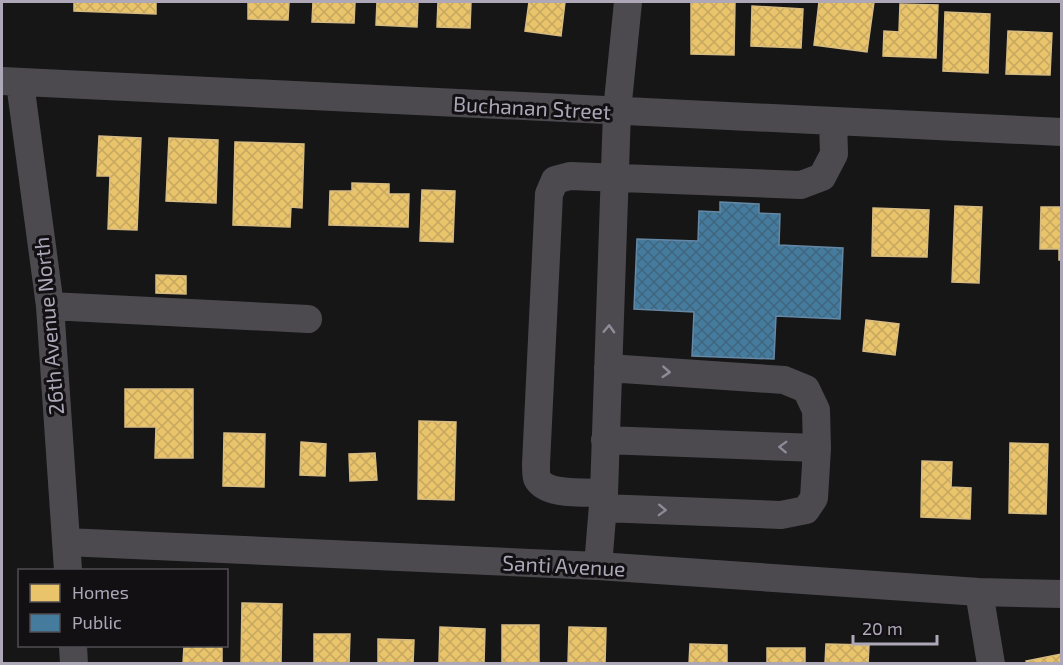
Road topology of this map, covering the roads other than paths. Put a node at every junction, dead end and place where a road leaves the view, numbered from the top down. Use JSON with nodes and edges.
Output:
{"nodes":[{"id":1,"x":628,"y":2,"type":"edge"},
{"id":2,"x":11,"y":82,"type":"edge"},
{"id":3,"x":617,"y":111,"type":"junction"},
{"id":4,"x":832,"y":121,"type":"junction"},
{"id":5,"x":1062,"y":132,"type":"edge"},
{"id":6,"x":615,"y":179,"type":"junction"},
{"id":7,"x":50,"y":306,"type":"junction"},
{"id":8,"x":308,"y":319,"type":"dead end"},
{"id":9,"x":608,"y":368,"type":"junction"},
{"id":10,"x":605,"y":440,"type":"junction"},
{"id":11,"x":817,"y":448,"type":"junction"},
{"id":12,"x":604,"y":500,"type":"junction"},
{"id":13,"x":66,"y":542,"type":"junction"},
{"id":14,"x":598,"y":566,"type":"junction"},
{"id":15,"x":68,"y":569,"type":"edge"},
{"id":16,"x":979,"y":592,"type":"junction"},
{"id":17,"x":1062,"y":594,"type":"edge"},
{"id":18,"x":73,"y":647,"type":"edge"},
{"id":19,"x":74,"y":663,"type":"edge"},
{"id":20,"x":991,"y":663,"type":"edge"}],
"edges":[{"from":1,"to":3,"type":"street"},
{"from":2,"to":3,"type":"street","name":"Buchanan Street"},
{"from":2,"to":7,"type":"street","name":"26th Avenue North"},
{"from":3,"to":4,"type":"street","name":"Buchanan Street"},
{"from":3,"to":6,"type":"street"},
{"from":4,"to":5,"type":"street","name":"Buchanan Street"},
{"from":4,"to":6,"type":"street"},
{"from":9,"to":6,"type":"street","one_way":true},
{"from":6,"to":12,"type":"street"},
{"from":7,"to":8,"type":"street"},
{"from":7,"to":13,"type":"street","name":"26th Avenue North"},
{"from":9,"to":10,"type":"street"},
{"from":9,"to":11,"type":"street","one_way":true},
{"from":11,"to":10,"type":"street","one_way":true},
{"from":10,"to":12,"type":"street"},
{"from":12,"to":11,"type":"street","one_way":true},
{"from":12,"to":14,"type":"street"},
{"from":13,"to":14,"type":"street","name":"Santi Avenue"},
{"from":13,"to":15,"type":"street","name":"26th Avenue North"},
{"from":14,"to":16,"type":"street","name":"Santi Avenue"},
{"from":16,"to":17,"type":"street","name":"Santi Avenue"},
{"from":16,"to":20,"type":"street"},
{"from":18,"to":19,"type":"street"}]}
